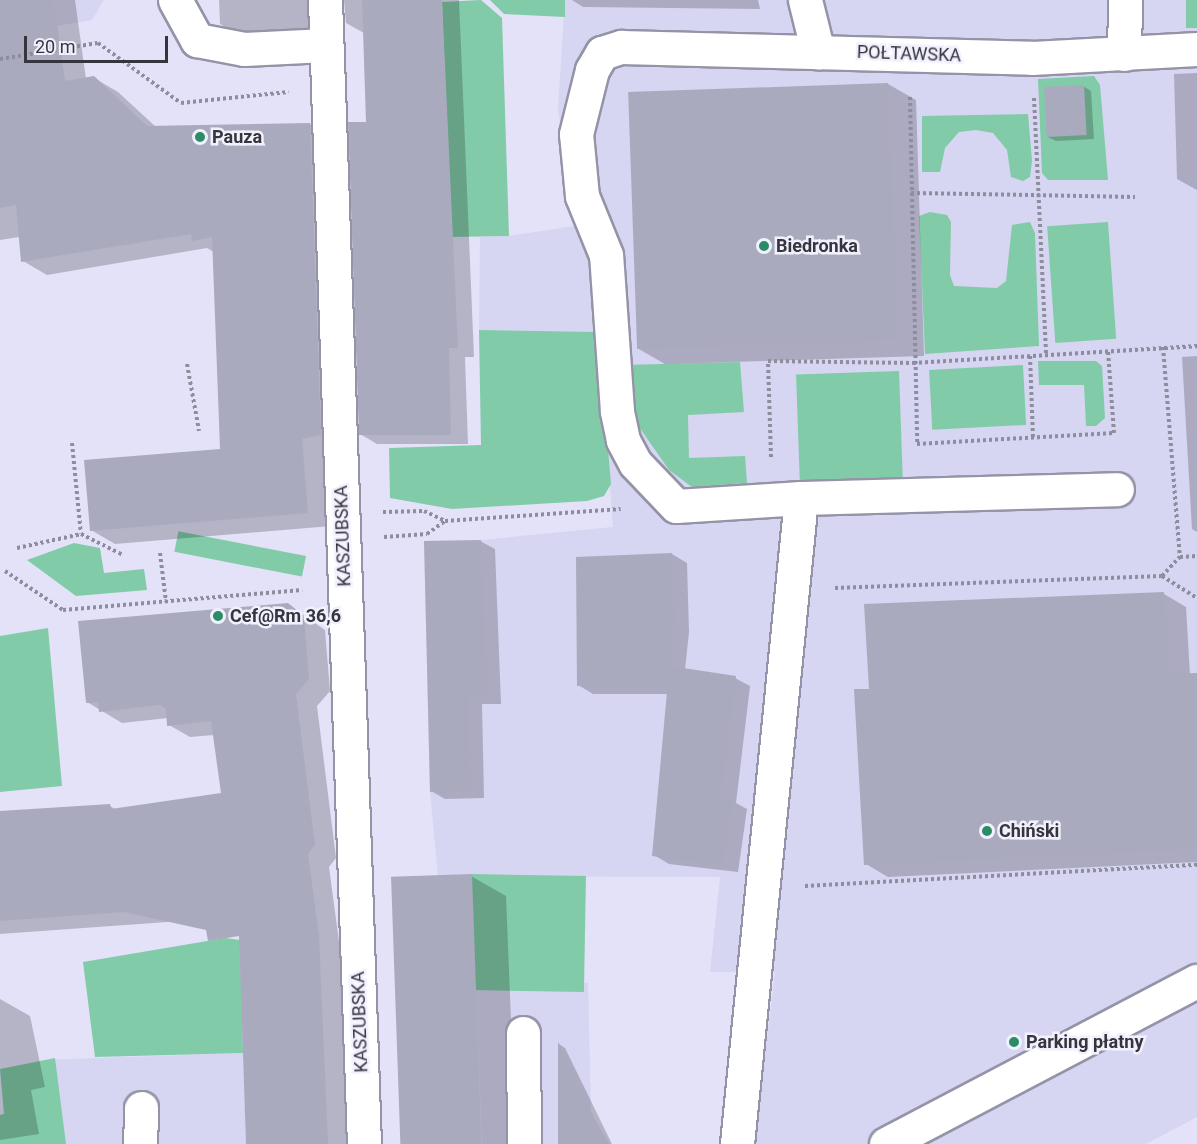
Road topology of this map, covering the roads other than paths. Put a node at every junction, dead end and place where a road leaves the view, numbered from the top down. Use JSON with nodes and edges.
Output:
{"nodes":[{"id":1,"x":175,"y":0,"type":"edge"},
{"id":2,"x":325,"y":0,"type":"edge"},
{"id":3,"x":805,"y":0,"type":"edge"},
{"id":4,"x":1125,"y":0,"type":"edge"},
{"id":5,"x":326,"y":45,"type":"junction"},
{"id":6,"x":1197,"y":49,"type":"edge"},
{"id":7,"x":818,"y":52,"type":"junction"},
{"id":8,"x":1124,"y":54,"type":"junction"},
{"id":9,"x":1117,"y":489,"type":"dead end"},
{"id":10,"x":787,"y":499,"type":"junction"},
{"id":11,"x":1197,"y":981,"type":"edge"},
{"id":12,"x":523,"y":1033,"type":"dead end"},
{"id":13,"x":141,"y":1108,"type":"dead end"},
{"id":14,"x":140,"y":1144,"type":"edge"},
{"id":15,"x":364,"y":1144,"type":"edge"},
{"id":16,"x":524,"y":1144,"type":"edge"},
{"id":17,"x":737,"y":1144,"type":"edge"},
{"id":18,"x":886,"y":1144,"type":"edge"}],
"edges":[{"from":1,"to":5,"type":"street"},
{"from":2,"to":5,"type":"street","name":"KASZUBSKA"},
{"from":3,"to":7,"type":"street"},
{"from":4,"to":8,"type":"street"},
{"from":5,"to":15,"type":"street","name":"KASZUBSKA"},
{"from":6,"to":8,"type":"street","name":"POŁTAWSKA"},
{"from":7,"to":8,"type":"street","name":"POŁTAWSKA"},
{"from":7,"to":10,"type":"street","name":"POŁTAWSKA"},
{"from":9,"to":10,"type":"street"},
{"from":10,"to":17,"type":"street"},
{"from":11,"to":18,"type":"street"},
{"from":12,"to":16,"type":"street"},
{"from":13,"to":14,"type":"street"}]}
